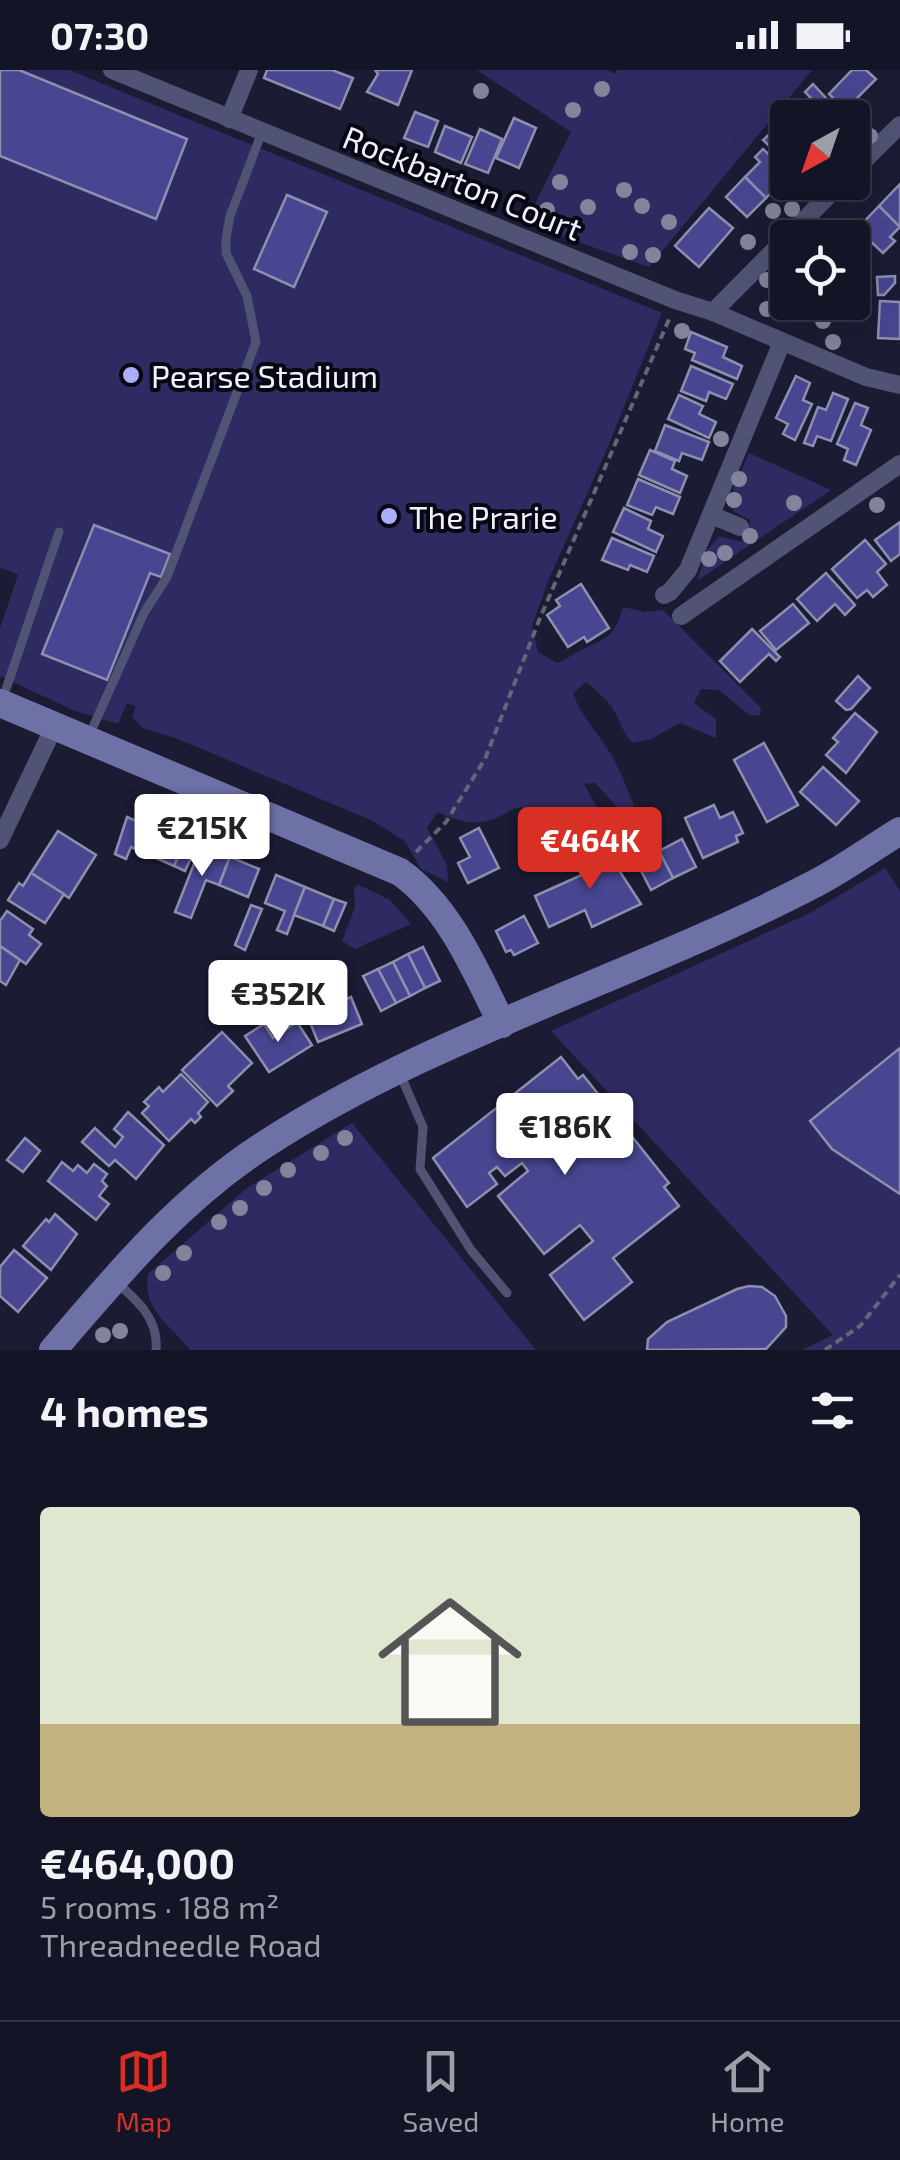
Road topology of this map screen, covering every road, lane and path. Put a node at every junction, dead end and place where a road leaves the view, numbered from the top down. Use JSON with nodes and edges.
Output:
{"nodes":[{"id":1,"x":112,"y":70,"type":"edge"},
{"id":2,"x":248,"y":70,"type":"edge"},
{"id":3,"x":229,"y":119,"type":"junction"},
{"id":4,"x":900,"y":125,"type":"edge"},
{"id":5,"x":262,"y":132,"type":"junction"},
{"id":6,"x":870,"y":154,"type":"edge"},
{"id":7,"x":824,"y":200,"type":"edge"},
{"id":8,"x":676,"y":300,"type":"junction"},
{"id":9,"x":713,"y":312,"type":"junction"},
{"id":10,"x":782,"y":342,"type":"junction"},
{"id":11,"x":900,"y":384,"type":"edge"},
{"id":12,"x":900,"y":464,"type":"edge"},
{"id":13,"x":711,"y":515,"type":"junction"},
{"id":14,"x":740,"y":527,"type":"dead end"},
{"id":15,"x":59,"y":532,"type":"dead end"},
{"id":16,"x":664,"y":595,"type":"dead end"},
{"id":17,"x":681,"y":616,"type":"dead end"},
{"id":18,"x":1,"y":703,"type":"edge"},
{"id":19,"x":56,"y":725,"type":"junction"},
{"id":20,"x":88,"y":738,"type":"junction"},
{"id":21,"x":900,"y":831,"type":"edge"},
{"id":22,"x":0,"y":840,"type":"edge"},
{"id":23,"x":410,"y":860,"type":"dead end"},
{"id":24,"x":502,"y":1024,"type":"junction"},
{"id":25,"x":399,"y":1072,"type":"junction"},
{"id":26,"x":900,"y":1276,"type":"edge"},
{"id":27,"x":113,"y":1280,"type":"junction"},
{"id":28,"x":507,"y":1293,"type":"dead end"},
{"id":29,"x":53,"y":1350,"type":"edge"},
{"id":30,"x":156,"y":1350,"type":"edge"},
{"id":31,"x":824,"y":1350,"type":"edge"}],
"edges":[{"from":1,"to":3,"type":"street","name":"Rockbarton Court"},
{"from":2,"to":3,"type":"street"},
{"from":3,"to":5,"type":"street","name":"Rockbarton Court"},
{"from":4,"to":6,"type":"street"},
{"from":5,"to":8,"type":"street","name":"Rockbarton Court"},
{"from":5,"to":20,"type":"lane"},
{"from":7,"to":9,"type":"street"},
{"from":8,"to":9,"type":"street","name":"Rockbarton Court"},
{"from":8,"to":23,"type":"path"},
{"from":9,"to":10,"type":"street","name":"Rockbarton Court"},
{"from":10,"to":11,"type":"street","name":"Rockbarton Court"},
{"from":10,"to":13,"type":"street"},
{"from":12,"to":17,"type":"street"},
{"from":13,"to":14,"type":"street"},
{"from":13,"to":16,"type":"street"},
{"from":15,"to":18,"type":"lane"},
{"from":18,"to":19,"type":"main road"},
{"from":19,"to":20,"type":"main road"},
{"from":19,"to":22,"type":"street"},
{"from":20,"to":24,"type":"main road"},
{"from":21,"to":24,"type":"main road"},
{"from":24,"to":25,"type":"main road"},
{"from":25,"to":27,"type":"main road"},
{"from":25,"to":28,"type":"lane"},
{"from":26,"to":31,"type":"path"},
{"from":27,"to":29,"type":"main road"},
{"from":27,"to":30,"type":"lane"}]}
